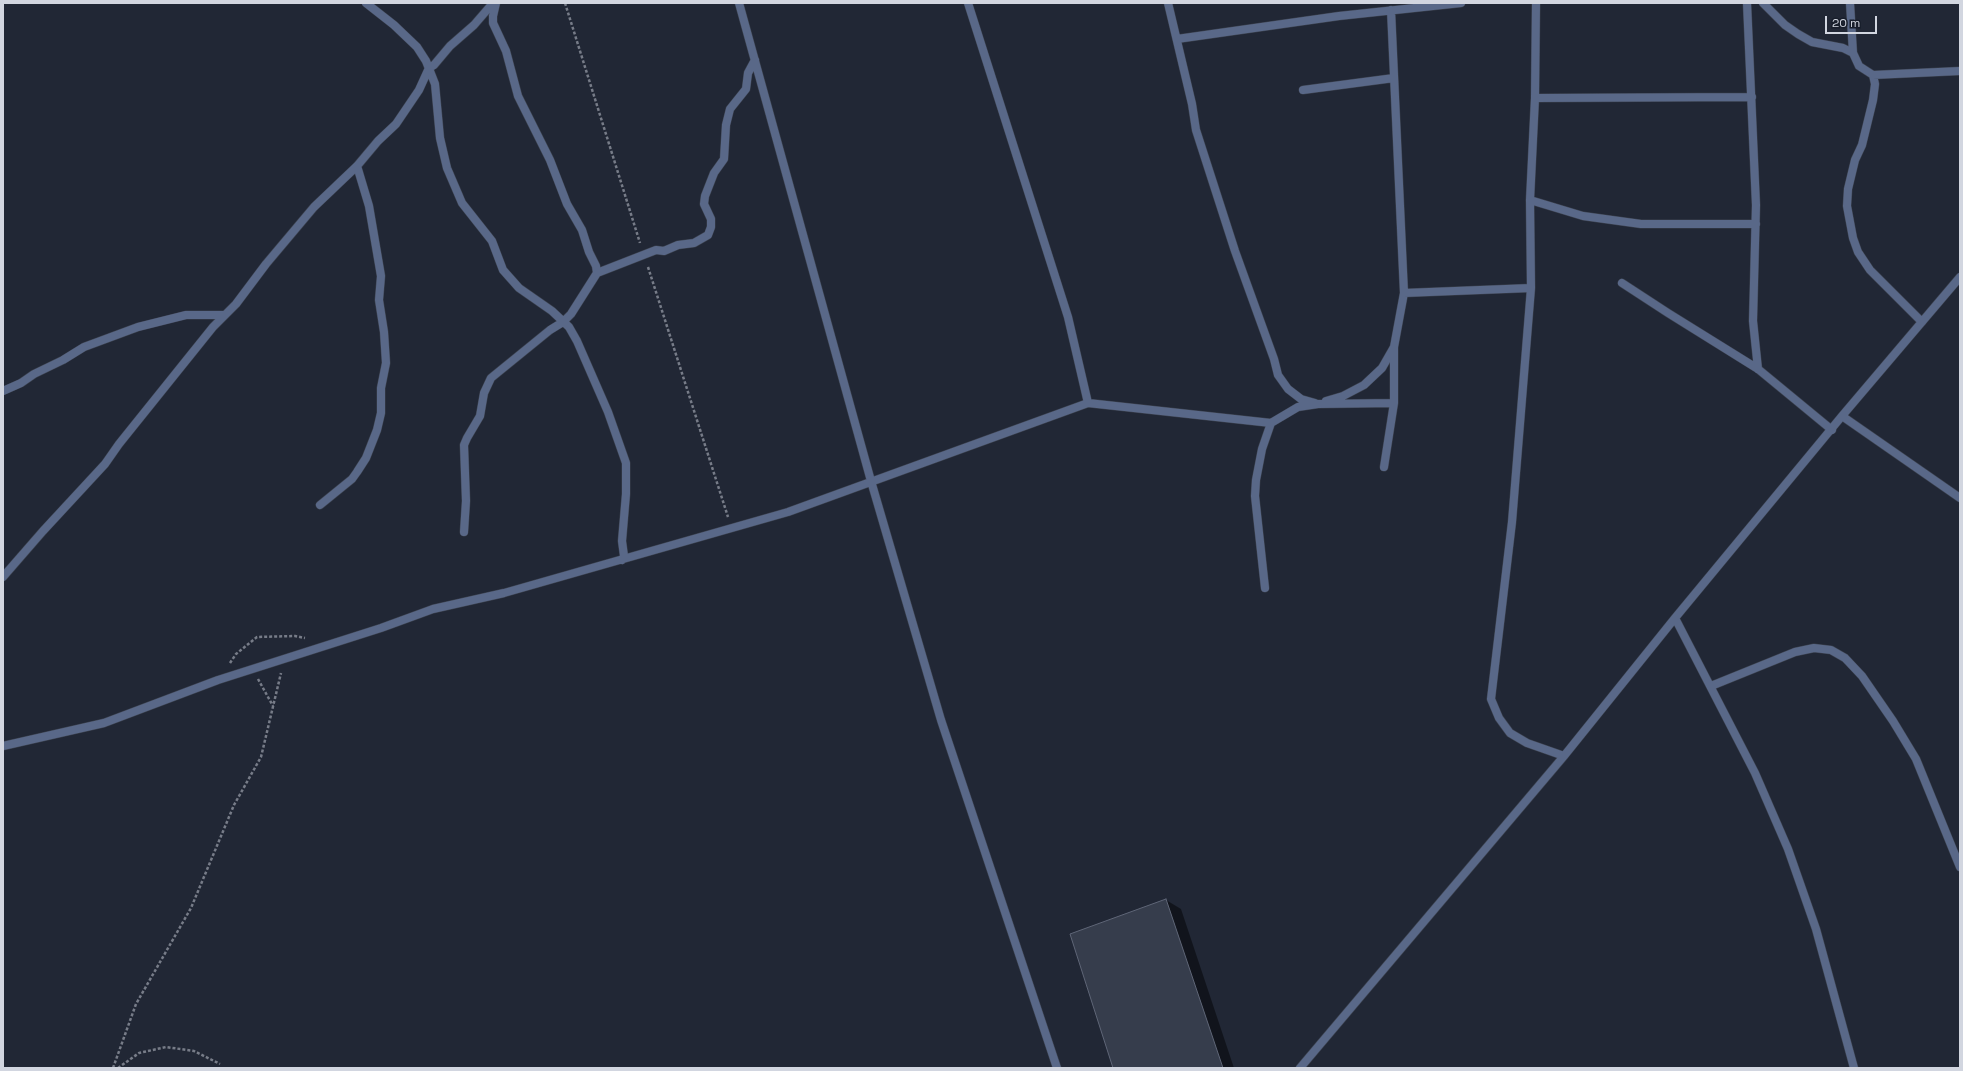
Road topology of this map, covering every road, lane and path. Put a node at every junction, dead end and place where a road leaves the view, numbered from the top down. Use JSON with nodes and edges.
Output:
{"nodes":[{"id":1,"x":366,"y":3,"type":"edge"},
{"id":2,"x":494,"y":3,"type":"edge"},
{"id":3,"x":739,"y":3,"type":"edge"},
{"id":4,"x":968,"y":3,"type":"edge"},
{"id":5,"x":1168,"y":3,"type":"edge"},
{"id":6,"x":1461,"y":3,"type":"edge"},
{"id":7,"x":1536,"y":3,"type":"edge"},
{"id":8,"x":1747,"y":3,"type":"edge"},
{"id":9,"x":1763,"y":3,"type":"edge"},
{"id":10,"x":1850,"y":3,"type":"edge"},
{"id":11,"x":1391,"y":10,"type":"junction"},
{"id":12,"x":1177,"y":39,"type":"junction"},
{"id":13,"x":1853,"y":53,"type":"junction"},
{"id":14,"x":755,"y":60,"type":"junction"},
{"id":15,"x":429,"y":68,"type":"junction"},
{"id":16,"x":1960,"y":71,"type":"edge"},
{"id":17,"x":1873,"y":75,"type":"junction"},
{"id":18,"x":1394,"y":78,"type":"junction"},
{"id":19,"x":1303,"y":90,"type":"dead end"},
{"id":20,"x":1752,"y":97,"type":"junction"},
{"id":21,"x":1535,"y":98,"type":"junction"},
{"id":22,"x":357,"y":166,"type":"junction"},
{"id":23,"x":1530,"y":200,"type":"junction"},
{"id":24,"x":1756,"y":224,"type":"junction"},
{"id":25,"x":597,"y":273,"type":"junction"},
{"id":26,"x":1960,"y":278,"type":"edge"},
{"id":27,"x":1622,"y":283,"type":"dead end"},
{"id":28,"x":1531,"y":288,"type":"junction"},
{"id":29,"x":1404,"y":293,"type":"junction"},
{"id":30,"x":224,"y":315,"type":"junction"},
{"id":31,"x":563,"y":322,"type":"junction"},
{"id":32,"x":1922,"y":322,"type":"junction"},
{"id":33,"x":1394,"y":347,"type":"junction"},
{"id":34,"x":1758,"y":369,"type":"junction"},
{"id":35,"x":3,"y":391,"type":"edge"},
{"id":36,"x":1394,"y":403,"type":"junction"},
{"id":37,"x":1088,"y":404,"type":"junction"},
{"id":38,"x":1318,"y":404,"type":"junction"},
{"id":39,"x":1842,"y":416,"type":"junction"},
{"id":40,"x":1271,"y":423,"type":"junction"},
{"id":41,"x":1832,"y":430,"type":"junction"},
{"id":42,"x":1384,"y":467,"type":"dead end"},
{"id":43,"x":871,"y":481,"type":"junction"},
{"id":44,"x":1960,"y":498,"type":"edge"},
{"id":45,"x":320,"y":505,"type":"dead end"},
{"id":46,"x":464,"y":532,"type":"dead end"},
{"id":47,"x":622,"y":560,"type":"junction"},
{"id":48,"x":3,"y":577,"type":"edge"},
{"id":49,"x":1265,"y":588,"type":"dead end"},
{"id":50,"x":1675,"y":618,"type":"junction"},
{"id":51,"x":310,"y":639,"type":"dead end"},
{"id":52,"x":284,"y":659,"type":"junction"},
{"id":53,"x":252,"y":669,"type":"junction"},
{"id":54,"x":218,"y":680,"type":"junction"},
{"id":55,"x":1711,"y":686,"type":"junction"},
{"id":56,"x":273,"y":706,"type":"junction"},
{"id":57,"x":3,"y":746,"type":"edge"},
{"id":58,"x":1564,"y":756,"type":"junction"},
{"id":59,"x":1960,"y":867,"type":"edge"},
{"id":60,"x":220,"y":1064,"type":"dead end"},
{"id":61,"x":113,"y":1068,"type":"edge"},
{"id":62,"x":118,"y":1068,"type":"edge"},
{"id":63,"x":1057,"y":1068,"type":"edge"},
{"id":64,"x":1300,"y":1068,"type":"edge"},
{"id":65,"x":1854,"y":1068,"type":"edge"}],
"edges":[{"from":1,"to":15,"type":"street"},
{"from":2,"to":15,"type":"street"},
{"from":2,"to":25,"type":"street"},
{"from":3,"to":14,"type":"street"},
{"from":4,"to":37,"type":"street"},
{"from":5,"to":12,"type":"street"},
{"from":6,"to":11,"type":"street"},
{"from":7,"to":21,"type":"street"},
{"from":8,"to":20,"type":"street"},
{"from":9,"to":13,"type":"street"},
{"from":10,"to":13,"type":"street"},
{"from":11,"to":12,"type":"street"},
{"from":11,"to":18,"type":"street"},
{"from":12,"to":38,"type":"street"},
{"from":13,"to":17,"type":"street"},
{"from":14,"to":25,"type":"street"},
{"from":14,"to":43,"type":"street"},
{"from":15,"to":22,"type":"street"},
{"from":15,"to":31,"type":"street"},
{"from":16,"to":17,"type":"street"},
{"from":17,"to":32,"type":"street"},
{"from":18,"to":19,"type":"street"},
{"from":18,"to":29,"type":"street"},
{"from":20,"to":21,"type":"street"},
{"from":20,"to":24,"type":"street"},
{"from":21,"to":23,"type":"street"},
{"from":22,"to":30,"type":"street"},
{"from":22,"to":45,"type":"street"},
{"from":23,"to":24,"type":"street"},
{"from":23,"to":28,"type":"street"},
{"from":24,"to":34,"type":"street"},
{"from":25,"to":31,"type":"street"},
{"from":26,"to":32,"type":"street"},
{"from":27,"to":34,"type":"street"},
{"from":28,"to":29,"type":"street"},
{"from":28,"to":58,"type":"street"},
{"from":29,"to":33,"type":"street"},
{"from":30,"to":35,"type":"street"},
{"from":30,"to":48,"type":"street"},
{"from":31,"to":46,"type":"street"},
{"from":31,"to":47,"type":"street"},
{"from":32,"to":39,"type":"street"},
{"from":33,"to":36,"type":"street"},
{"from":33,"to":38,"type":"street"},
{"from":34,"to":41,"type":"street"},
{"from":36,"to":38,"type":"street"},
{"from":36,"to":42,"type":"street"},
{"from":37,"to":40,"type":"street"},
{"from":37,"to":43,"type":"street"},
{"from":38,"to":40,"type":"street"},
{"from":39,"to":41,"type":"street"},
{"from":39,"to":44,"type":"street"},
{"from":40,"to":49,"type":"street"},
{"from":41,"to":50,"type":"street"},
{"from":43,"to":47,"type":"street"},
{"from":43,"to":63,"type":"street"},
{"from":47,"to":52,"type":"street"},
{"from":50,"to":55,"type":"street"},
{"from":50,"to":58,"type":"street"},
{"from":51,"to":54,"type":"path"},
{"from":52,"to":53,"type":"street"},
{"from":52,"to":56,"type":"path"},
{"from":53,"to":54,"type":"street"},
{"from":53,"to":56,"type":"path"},
{"from":54,"to":57,"type":"street"},
{"from":55,"to":59,"type":"street"},
{"from":55,"to":65,"type":"street"},
{"from":56,"to":61,"type":"path"},
{"from":58,"to":64,"type":"street"},
{"from":60,"to":62,"type":"path"}]}
